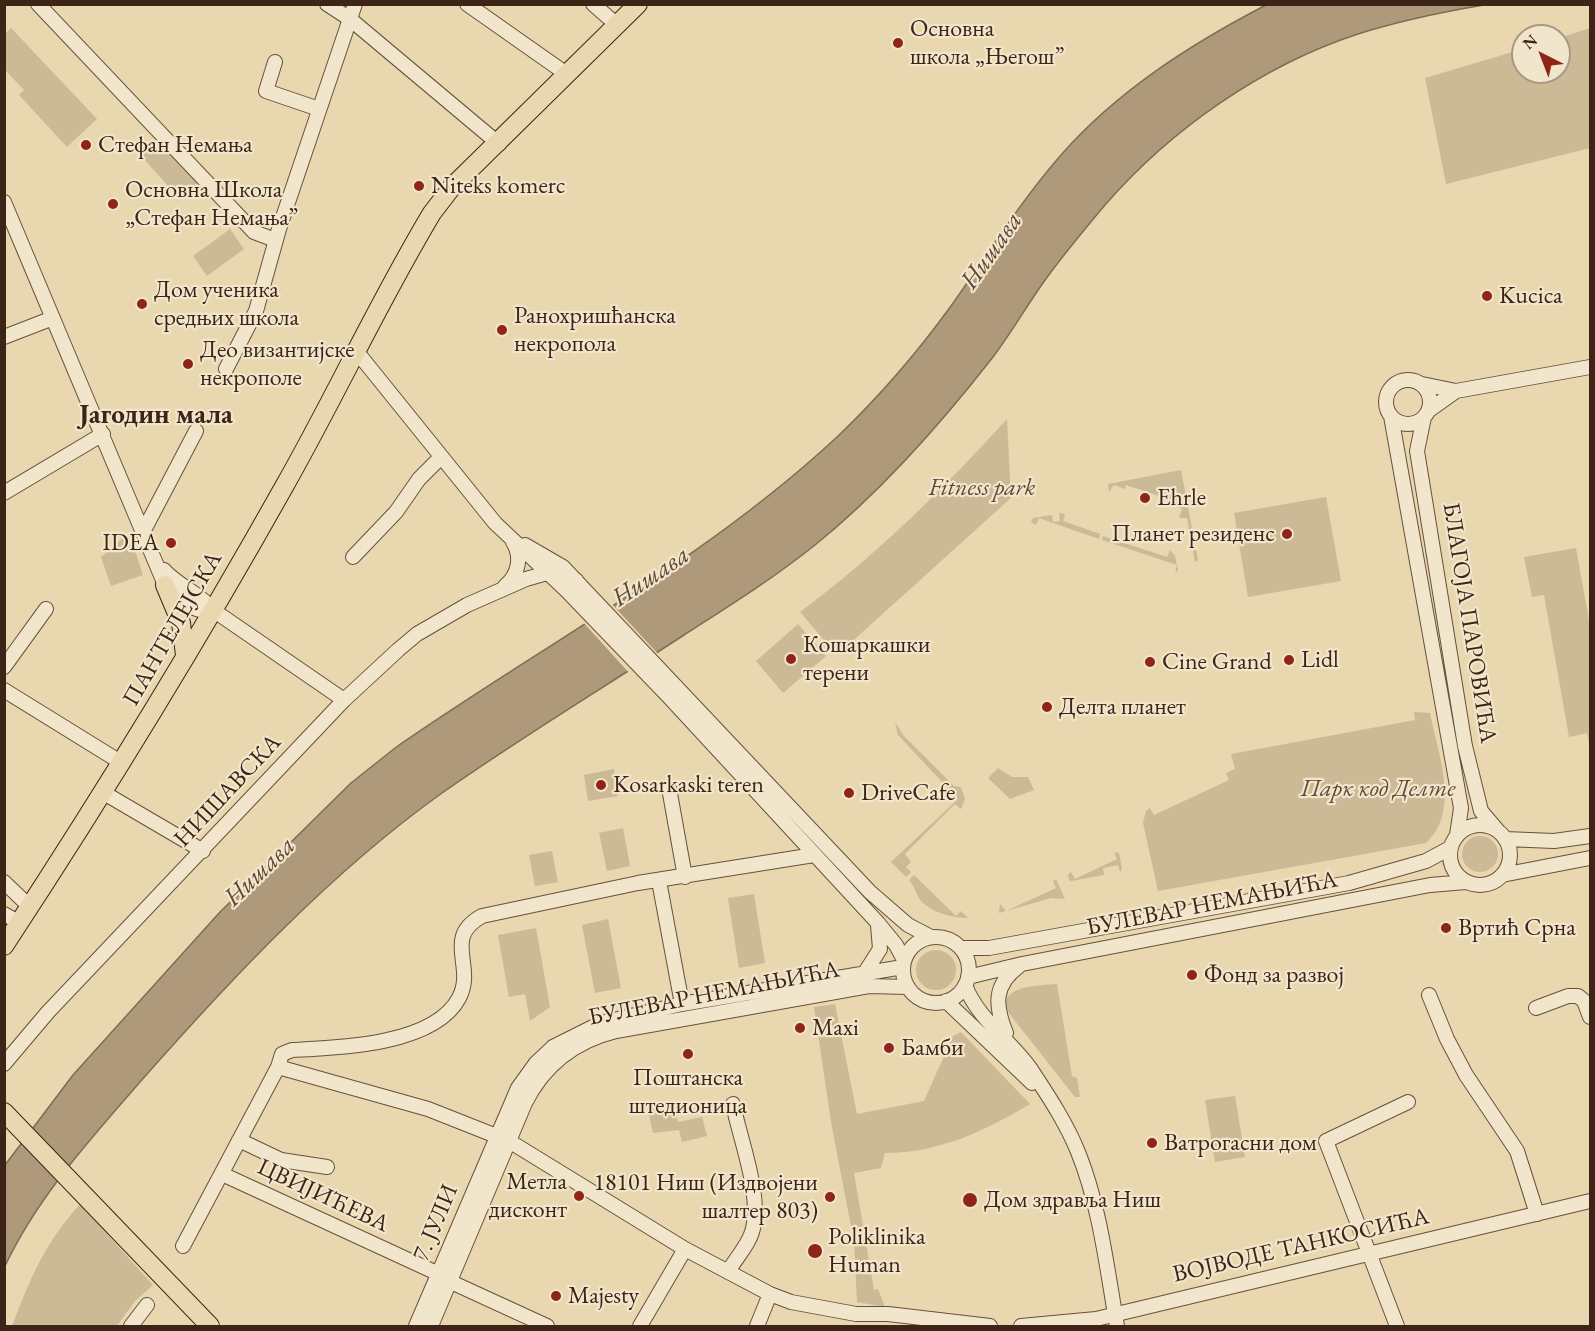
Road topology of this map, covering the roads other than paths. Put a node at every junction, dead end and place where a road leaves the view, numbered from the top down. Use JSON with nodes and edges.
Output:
{"nodes":[{"id":1,"x":38,"y":4,"type":"edge"},
{"id":2,"x":327,"y":4,"type":"edge"},
{"id":3,"x":355,"y":4,"type":"edge"},
{"id":4,"x":467,"y":4,"type":"edge"},
{"id":5,"x":593,"y":4,"type":"edge"},
{"id":6,"x":638,"y":4,"type":"edge"},
{"id":7,"x":350,"y":19,"type":"junction"},
{"id":8,"x":617,"y":25,"type":"junction"},
{"id":9,"x":274,"y":62,"type":"dead end"},
{"id":10,"x":568,"y":75,"type":"junction"},
{"id":11,"x":319,"y":109,"type":"junction"},
{"id":12,"x":499,"y":144,"type":"junction"},
{"id":13,"x":4,"y":202,"type":"edge"},
{"id":14,"x":8,"y":223,"type":"edge"},
{"id":15,"x":275,"y":240,"type":"junction"},
{"id":16,"x":53,"y":318,"type":"junction"},
{"id":17,"x":4,"y":337,"type":"edge"},
{"id":18,"x":357,"y":352,"type":"junction"},
{"id":19,"x":1590,"y":367,"type":"edge"},
{"id":20,"x":226,"y":369,"type":"dead end"},
{"id":21,"x":1422,"y":384,"type":"junction"},
{"id":22,"x":1456,"y":391,"type":"junction"},
{"id":23,"x":1426,"y":414,"type":"junction"},
{"id":24,"x":1391,"y":416,"type":"junction"},
{"id":25,"x":196,"y":431,"type":"dead end"},
{"id":26,"x":103,"y":435,"type":"junction"},
{"id":27,"x":441,"y":457,"type":"junction"},
{"id":28,"x":6,"y":488,"type":"edge"},
{"id":29,"x":143,"y":532,"type":"junction"},
{"id":30,"x":513,"y":539,"type":"junction"},
{"id":31,"x":353,"y":557,"type":"dead end"},
{"id":32,"x":154,"y":560,"type":"junction"},
{"id":33,"x":548,"y":573,"type":"junction"},
{"id":34,"x":165,"y":585,"type":"junction"},
{"id":35,"x":569,"y":586,"type":"junction"},
{"id":36,"x":507,"y":587,"type":"junction"},
{"id":37,"x":46,"y":609,"type":"dead end"},
{"id":38,"x":213,"y":610,"type":"junction"},
{"id":39,"x":185,"y":655,"type":"junction"},
{"id":40,"x":4,"y":667,"type":"edge"},
{"id":41,"x":4,"y":690,"type":"edge"},
{"id":42,"x":673,"y":693,"type":"junction"},
{"id":43,"x":344,"y":700,"type":"junction"},
{"id":44,"x":122,"y":763,"type":"junction"},
{"id":45,"x":669,"y":788,"type":"dead end"},
{"id":46,"x":104,"y":793,"type":"junction"},
{"id":47,"x":1457,"y":835,"type":"junction"},
{"id":48,"x":1502,"y":835,"type":"junction"},
{"id":49,"x":1590,"y":836,"type":"edge"},
{"id":50,"x":1450,"y":848,"type":"junction"},
{"id":51,"x":203,"y":851,"type":"junction"},
{"id":52,"x":814,"y":855,"type":"junction"},
{"id":53,"x":1590,"y":858,"type":"edge"},
{"id":54,"x":1502,"y":875,"type":"junction"},
{"id":55,"x":685,"y":877,"type":"junction"},
{"id":56,"x":659,"y":881,"type":"junction"},
{"id":57,"x":4,"y":882,"type":"edge"},
{"id":58,"x":1466,"y":882,"type":"junction"},
{"id":59,"x":30,"y":907,"type":"junction"},
{"id":60,"x":12,"y":919,"type":"edge"},
{"id":61,"x":878,"y":923,"type":"junction"},
{"id":62,"x":931,"y":937,"type":"junction"},
{"id":63,"x":4,"y":946,"type":"edge"},
{"id":64,"x":961,"y":948,"type":"junction"},
{"id":65,"x":904,"y":964,"type":"junction"},
{"id":66,"x":1022,"y":964,"type":"junction"},
{"id":67,"x":864,"y":974,"type":"junction"},
{"id":68,"x":966,"y":981,"type":"junction"},
{"id":69,"x":908,"y":987,"type":"junction"},
{"id":70,"x":1429,"y":995,"type":"dead end"},
{"id":71,"x":946,"y":1001,"type":"junction"},
{"id":72,"x":682,"y":1004,"type":"junction"},
{"id":73,"x":1536,"y":1008,"type":"dead end"},
{"id":74,"x":1590,"y":1017,"type":"edge"},
{"id":75,"x":1010,"y":1044,"type":"junction"},
{"id":76,"x":4,"y":1064,"type":"edge"},
{"id":77,"x":278,"y":1067,"type":"junction"},
{"id":78,"x":1047,"y":1097,"type":"junction"},
{"id":79,"x":1408,"y":1102,"type":"dead end"},
{"id":80,"x":733,"y":1104,"type":"dead end"},
{"id":81,"x":4,"y":1112,"type":"edge"},
{"id":82,"x":503,"y":1139,"type":"junction"},
{"id":83,"x":239,"y":1140,"type":"junction"},
{"id":84,"x":327,"y":1167,"type":"dead end"},
{"id":85,"x":222,"y":1174,"type":"junction"},
{"id":86,"x":1590,"y":1202,"type":"edge"},
{"id":87,"x":1538,"y":1214,"type":"junction"},
{"id":88,"x":183,"y":1246,"type":"dead end"},
{"id":89,"x":685,"y":1248,"type":"junction"},
{"id":90,"x":1367,"y":1253,"type":"junction"},
{"id":91,"x":728,"y":1272,"type":"junction"},
{"id":92,"x":439,"y":1274,"type":"junction"},
{"id":93,"x":451,"y":1282,"type":"junction"},
{"id":94,"x":770,"y":1294,"type":"junction"},
{"id":95,"x":147,"y":1305,"type":"dead end"},
{"id":96,"x":886,"y":1320,"type":"edge"},
{"id":97,"x":1116,"y":1320,"type":"edge"},
{"id":98,"x":131,"y":1326,"type":"edge"},
{"id":99,"x":210,"y":1326,"type":"edge"},
{"id":100,"x":416,"y":1326,"type":"edge"},
{"id":101,"x":431,"y":1326,"type":"edge"},
{"id":102,"x":547,"y":1326,"type":"edge"},
{"id":103,"x":640,"y":1326,"type":"edge"},
{"id":104,"x":757,"y":1326,"type":"edge"},
{"id":105,"x":990,"y":1326,"type":"edge"},
{"id":106,"x":1021,"y":1326,"type":"edge"},
{"id":107,"x":1397,"y":1326,"type":"edge"}],
"edges":[{"from":1,"to":15,"type":"street"},
{"from":2,"to":7,"type":"street"},
{"from":3,"to":7,"type":"street"},
{"from":4,"to":10,"type":"street"},
{"from":5,"to":8,"type":"street"},
{"from":6,"to":8,"type":"main road","name":"ПАНТЕЛЕЈСКА"},
{"from":7,"to":11,"type":"street"},
{"from":7,"to":12,"type":"street"},
{"from":8,"to":10,"type":"main road","name":"ПАНТЕЛЕЈСКА"},
{"from":9,"to":11,"type":"street"},
{"from":10,"to":12,"type":"main road","name":"ПАНТЕЛЕЈСКА"},
{"from":11,"to":15,"type":"street"},
{"from":12,"to":18,"type":"main road","name":"ПАНТЕЛЕЈСКА"},
{"from":13,"to":14,"type":"street"},
{"from":14,"to":16,"type":"street"},
{"from":15,"to":20,"type":"street"},
{"from":16,"to":17,"type":"street"},
{"from":16,"to":26,"type":"street"},
{"from":18,"to":27,"type":"street"},
{"from":18,"to":38,"type":"main road","name":"ПАНТЕЛЕЈСКА"},
{"from":19,"to":22,"type":"street"},
{"from":21,"to":22,"type":"street"},
{"from":21,"to":23,"type":"street"},
{"from":21,"to":24,"type":"street"},
{"from":22,"to":23,"type":"street"},
{"from":23,"to":24,"type":"street"},
{"from":23,"to":48,"type":"street","name":"БЛАГОЈА ПАРОВИЋА"},
{"from":24,"to":47,"type":"street","name":"БЛАГОЈА ПАРОВИЋА"},
{"from":25,"to":29,"type":"street"},
{"from":26,"to":28,"type":"street"},
{"from":26,"to":29,"type":"street"},
{"from":27,"to":30,"type":"street"},
{"from":27,"to":31,"type":"street"},
{"from":29,"to":32,"type":"street"},
{"from":30,"to":33,"type":"street"},
{"from":30,"to":35,"type":"street"},
{"from":30,"to":36,"type":"street"},
{"from":32,"to":34,"type":"street"},
{"from":32,"to":38,"type":"street"},
{"from":33,"to":35,"type":"street"},
{"from":33,"to":36,"type":"street","name":"НИШАВСКА"},
{"from":34,"to":38,"type":"street"},
{"from":34,"to":39,"type":"main road"},
{"from":35,"to":36,"type":"street"},
{"from":35,"to":42,"type":"street"},
{"from":36,"to":43,"type":"street","name":"НИШАВСКА"},
{"from":37,"to":40,"type":"street"},
{"from":38,"to":39,"type":"main road","name":"ПАНТЕЛЕЈСКА"},
{"from":38,"to":43,"type":"street"},
{"from":39,"to":44,"type":"main road","name":"ПАНТЕЛЕЈСКА"},
{"from":41,"to":44,"type":"street"},
{"from":42,"to":52,"type":"street"},
{"from":42,"to":62,"type":"street"},
{"from":43,"to":51,"type":"street","name":"НИШАВСКА"},
{"from":44,"to":46,"type":"main road","name":"ПАНТЕЛЕЈСКА"},
{"from":45,"to":55,"type":"street"},
{"from":46,"to":51,"type":"street"},
{"from":46,"to":59,"type":"main road","name":"ПАНТЕЛЕЈСКА"},
{"from":47,"to":48,"type":"street"},
{"from":47,"to":50,"type":"street"},
{"from":48,"to":49,"type":"street"},
{"from":48,"to":54,"type":"street"},
{"from":50,"to":58,"type":"street"},
{"from":50,"to":64,"type":"street","name":"БУЛЕВАР НЕМАЊИЋА"},
{"from":51,"to":76,"type":"street","name":"НИШАВСКА"},
{"from":52,"to":55,"type":"street"},
{"from":52,"to":61,"type":"street"},
{"from":53,"to":54,"type":"street"},
{"from":54,"to":58,"type":"street"},
{"from":55,"to":56,"type":"street"},
{"from":56,"to":72,"type":"street"},
{"from":56,"to":77,"type":"street"},
{"from":57,"to":59,"type":"street"},
{"from":58,"to":66,"type":"street","name":"БУЛЕВАР НЕМАЊИЋА"},
{"from":59,"to":60,"type":"main road","name":"ПАНТЕЛЕЈСКА"},
{"from":60,"to":63,"type":"main road","name":"ПАНТЕЛЕЈСКА"},
{"from":61,"to":65,"type":"street"},
{"from":61,"to":67,"type":"street"},
{"from":62,"to":64,"type":"street"},
{"from":62,"to":65,"type":"street"},
{"from":64,"to":68,"type":"street"},
{"from":65,"to":67,"type":"street","name":"БУЛЕВАР НЕМАЊИЋА"},
{"from":65,"to":69,"type":"street"},
{"from":66,"to":68,"type":"street","name":"БУЛЕВАР НЕМАЊИЋА"},
{"from":66,"to":75,"type":"street"},
{"from":67,"to":72,"type":"street","name":"БУЛЕВАР НЕМАЊИЋА"},
{"from":68,"to":71,"type":"street"},
{"from":68,"to":75,"type":"street"},
{"from":69,"to":71,"type":"street"},
{"from":69,"to":82,"type":"street","name":"БУЛЕВАР НЕМАЊИЋА"},
{"from":70,"to":87,"type":"street"},
{"from":71,"to":78,"type":"street"},
{"from":72,"to":82,"type":"street","name":"БУЛЕВАР НЕМАЊИЋА"},
{"from":73,"to":74,"type":"street"},
{"from":75,"to":78,"type":"street"},
{"from":77,"to":82,"type":"street"},
{"from":77,"to":83,"type":"street"},
{"from":78,"to":97,"type":"street"},
{"from":79,"to":90,"type":"street"},
{"from":80,"to":91,"type":"street"},
{"from":81,"to":99,"type":"main road"},
{"from":82,"to":89,"type":"street"},
{"from":82,"to":92,"type":"street","name":"7. ЈУЛИ"},
{"from":82,"to":93,"type":"street","name":"7. ЈУЛИ"},
{"from":83,"to":84,"type":"street"},
{"from":83,"to":85,"type":"street"},
{"from":85,"to":88,"type":"street"},
{"from":85,"to":92,"type":"street","name":"ЦВИЈИЋЕВА"},
{"from":86,"to":87,"type":"street","name":"ВОЈВОДЕ ТАНКОСИЋА"},
{"from":87,"to":90,"type":"street","name":"ВОЈВОДЕ ТАНКОСИЋА"},
{"from":89,"to":91,"type":"street"},
{"from":89,"to":103,"type":"street"},
{"from":90,"to":97,"type":"street","name":"ВОЈВОДЕ ТАНКОСИЋА"},
{"from":90,"to":107,"type":"street"},
{"from":91,"to":94,"type":"street"},
{"from":92,"to":100,"type":"street","name":"7. ЈУЛИ"},
{"from":93,"to":101,"type":"street","name":"7. ЈУЛИ"},
{"from":93,"to":102,"type":"street"},
{"from":94,"to":96,"type":"street"},
{"from":94,"to":104,"type":"street"},
{"from":95,"to":98,"type":"street"},
{"from":96,"to":105,"type":"street"},
{"from":97,"to":106,"type":"street","name":"ВОЈВОДЕ ТАНКОСИЋА"}]}
